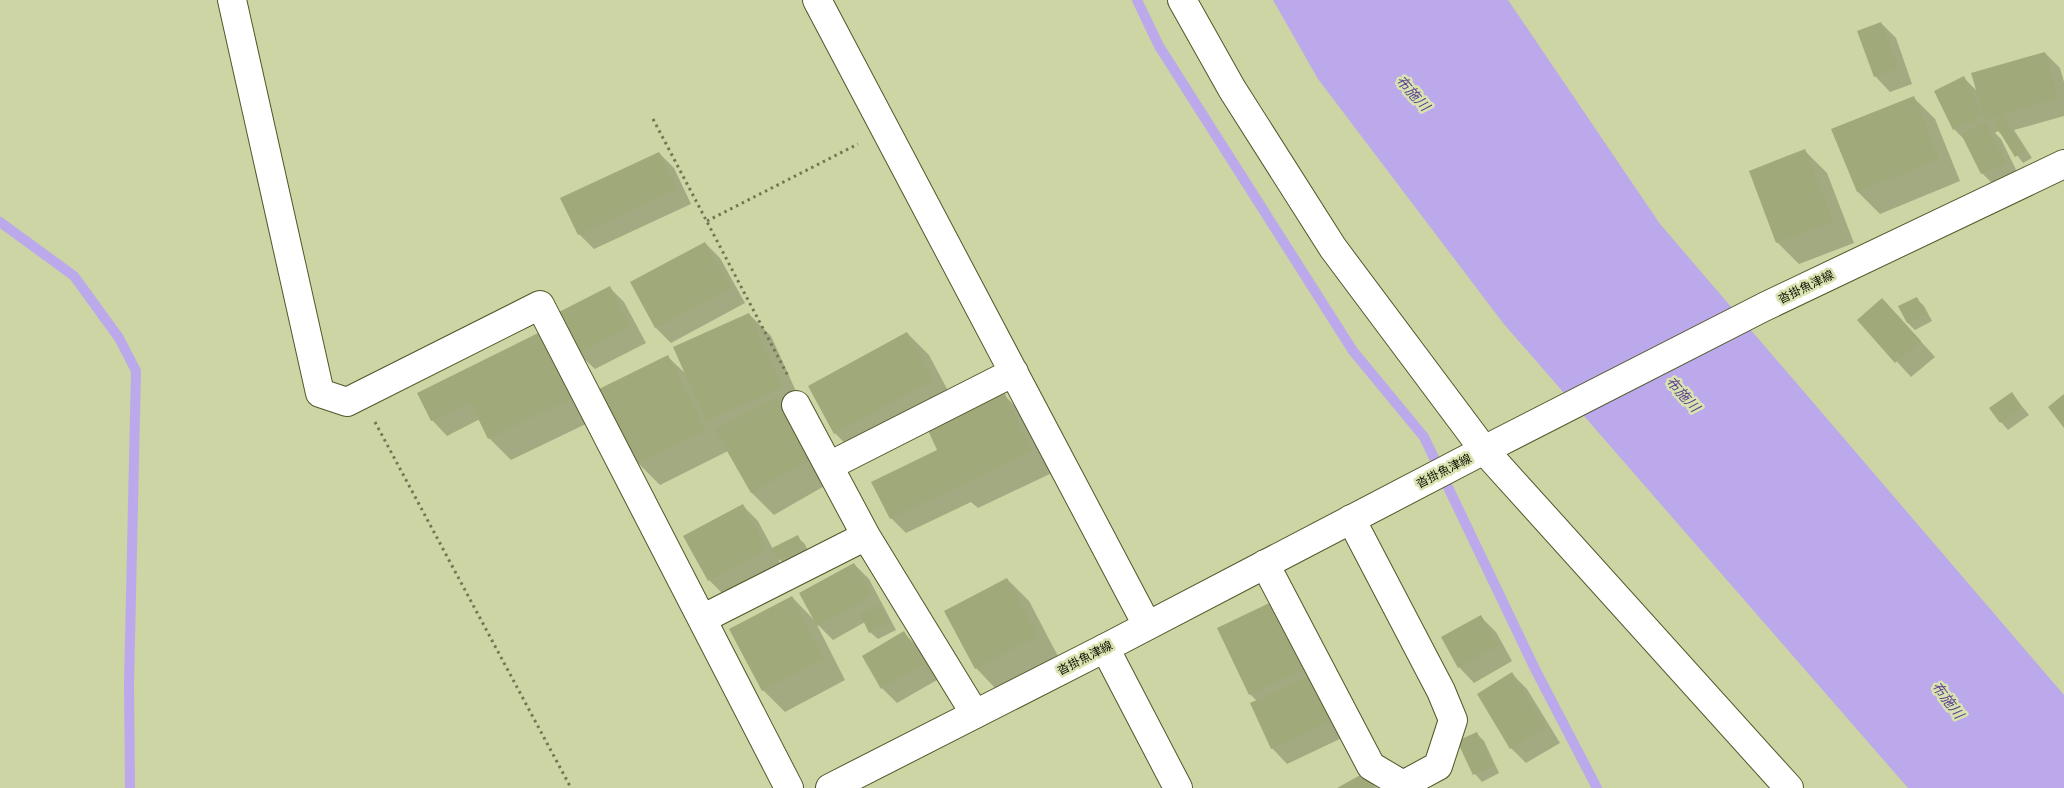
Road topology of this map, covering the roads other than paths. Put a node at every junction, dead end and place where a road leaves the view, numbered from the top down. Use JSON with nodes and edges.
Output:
{"nodes":[{"id":1,"x":232,"y":0,"type":"edge"},
{"id":2,"x":817,"y":0,"type":"edge"},
{"id":3,"x":1182,"y":0,"type":"edge"},
{"id":4,"x":2064,"y":164,"type":"edge"},
{"id":5,"x":1014,"y":372,"type":"junction"},
{"id":6,"x":796,"y":405,"type":"road end"},
{"id":7,"x":1484,"y":450,"type":"junction"},
{"id":8,"x":829,"y":466,"type":"junction"},
{"id":9,"x":1351,"y":519,"type":"junction"},
{"id":10,"x":866,"y":536,"type":"junction"},
{"id":11,"x":1265,"y":564,"type":"junction"},
{"id":12,"x":702,"y":619,"type":"junction"},
{"id":13,"x":1147,"y":625,"type":"junction"},
{"id":14,"x":1105,"y":648,"type":"junction"},
{"id":15,"x":975,"y":714,"type":"junction"},
{"id":16,"x":789,"y":788,"type":"edge"},
{"id":17,"x":830,"y":788,"type":"edge"},
{"id":18,"x":1178,"y":788,"type":"edge"},
{"id":19,"x":1789,"y":788,"type":"edge"}],
"edges":[{"from":1,"to":12,"type":"street"},
{"from":2,"to":5,"type":"street"},
{"from":3,"to":7,"type":"street"},
{"from":4,"to":7,"type":"street","name":"沓掛魚津線"},
{"from":5,"to":8,"type":"street"},
{"from":5,"to":13,"type":"street"},
{"from":6,"to":8,"type":"street"},
{"from":7,"to":9,"type":"street","name":"沓掛魚津線"},
{"from":7,"to":19,"type":"street"},
{"from":8,"to":10,"type":"street"},
{"from":9,"to":11,"type":"street","name":"沓掛魚津線"},
{"from":9,"to":11,"type":"street"},
{"from":10,"to":12,"type":"street"},
{"from":10,"to":15,"type":"street"},
{"from":11,"to":13,"type":"street","name":"沓掛魚津線"},
{"from":12,"to":16,"type":"street"},
{"from":13,"to":14,"type":"street","name":"沓掛魚津線"},
{"from":14,"to":15,"type":"street","name":"沓掛魚津線"},
{"from":14,"to":18,"type":"street"},
{"from":15,"to":17,"type":"street","name":"沓掛魚津線"}]}
